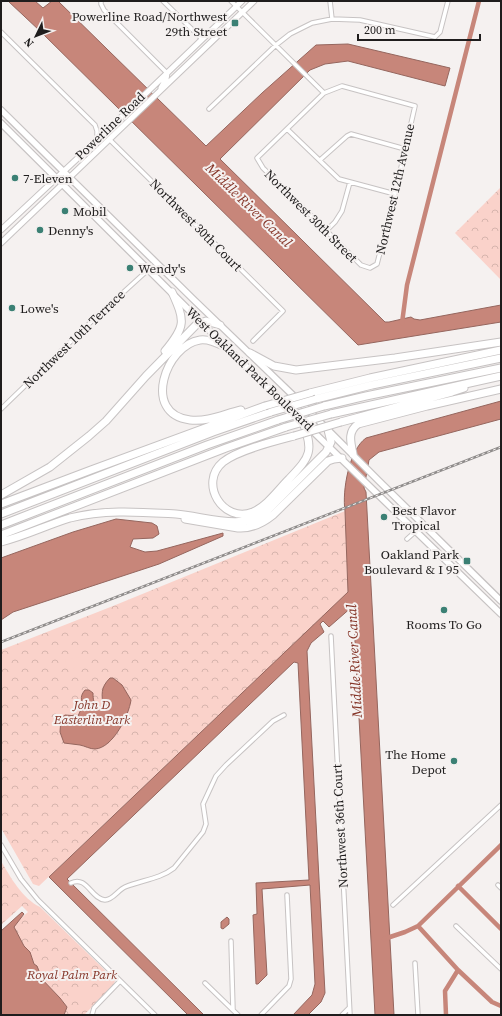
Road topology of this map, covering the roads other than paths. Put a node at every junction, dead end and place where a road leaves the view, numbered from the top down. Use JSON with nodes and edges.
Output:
{"nodes":[{"id":1,"x":164,"y":1,"type":"edge"},
{"id":2,"x":231,"y":1,"type":"edge"},
{"id":3,"x":242,"y":1,"type":"edge"},
{"id":4,"x":254,"y":1,"type":"edge"},
{"id":5,"x":330,"y":1,"type":"edge"},
{"id":6,"x":448,"y":1,"type":"edge"},
{"id":7,"x":101,"y":2,"type":"edge"},
{"id":8,"x":236,"y":6,"type":"junction"},
{"id":9,"x":242,"y":12,"type":"junction"},
{"id":10,"x":332,"y":19,"type":"junction"},
{"id":11,"x":1,"y":32,"type":"edge"},
{"id":12,"x":202,"y":39,"type":"junction"},
{"id":13,"x":276,"y":45,"type":"junction"},
{"id":14,"x":167,"y":73,"type":"junction"},
{"id":15,"x":324,"y":92,"type":"junction"},
{"id":16,"x":158,"y":94,"type":"junction"},
{"id":17,"x":209,"y":109,"type":"dead end"},
{"id":18,"x":1,"y":110,"type":"edge"},
{"id":19,"x":1,"y":123,"type":"edge"},
{"id":20,"x":111,"y":127,"type":"junction"},
{"id":21,"x":287,"y":129,"type":"junction"},
{"id":22,"x":97,"y":139,"type":"junction"},
{"id":23,"x":109,"y":140,"type":"junction"},
{"id":24,"x":405,"y":149,"type":"junction"},
{"id":25,"x":320,"y":160,"type":"junction"},
{"id":26,"x":63,"y":171,"type":"junction"},
{"id":27,"x":56,"y":178,"type":"junction"},
{"id":28,"x":69,"y":178,"type":"junction"},
{"id":29,"x":350,"y":182,"type":"junction"},
{"id":30,"x":63,"y":184,"type":"junction"},
{"id":31,"x":395,"y":194,"type":"junction"},
{"id":32,"x":1,"y":230,"type":"edge"},
{"id":33,"x":326,"y":231,"type":"junction"},
{"id":34,"x":1,"y":243,"type":"edge"},
{"id":35,"x":370,"y":268,"type":"joint"},
{"id":36,"x":149,"y":269,"type":"junction"},
{"id":37,"x":165,"y":271,"type":"junction"},
{"id":38,"x":172,"y":292,"type":"junction"},
{"id":39,"x":201,"y":322,"type":"junction"},
{"id":40,"x":220,"y":325,"type":"junction"},
{"id":41,"x":253,"y":341,"type":"dead end"},
{"id":42,"x":501,"y":342,"type":"edge"},
{"id":43,"x":226,"y":347,"type":"junction"},
{"id":44,"x":501,"y":350,"type":"edge"},
{"id":45,"x":250,"y":353,"type":"junction"},
{"id":46,"x":501,"y":358,"type":"edge"},
{"id":47,"x":501,"y":368,"type":"edge"},
{"id":48,"x":146,"y":376,"type":"junction"},
{"id":49,"x":501,"y":376,"type":"edge"},
{"id":50,"x":486,"y":380,"type":"junction"},
{"id":51,"x":501,"y":390,"type":"edge"},
{"id":52,"x":264,"y":406,"type":"junction"},
{"id":53,"x":1,"y":409,"type":"edge"},
{"id":54,"x":302,"y":420,"type":"junction"},
{"id":55,"x":328,"y":430,"type":"junction"},
{"id":56,"x":329,"y":446,"type":"junction"},
{"id":57,"x":353,"y":454,"type":"junction"},
{"id":58,"x":344,"y":460,"type":"junction"},
{"id":59,"x":1,"y":496,"type":"edge"},
{"id":60,"x":100,"y":496,"type":"junction"},
{"id":61,"x":1,"y":504,"type":"edge"},
{"id":62,"x":40,"y":510,"type":"junction"},
{"id":63,"x":146,"y":512,"type":"junction"},
{"id":64,"x":1,"y":514,"type":"edge"},
{"id":65,"x":413,"y":515,"type":"junction"},
{"id":66,"x":1,"y":525,"type":"edge"},
{"id":67,"x":416,"y":530,"type":"junction"},
{"id":68,"x":430,"y":532,"type":"junction"},
{"id":69,"x":1,"y":535,"type":"edge"},
{"id":70,"x":407,"y":539,"type":"dead end"},
{"id":71,"x":1,"y":542,"type":"edge"},
{"id":72,"x":466,"y":580,"type":"junction"},
{"id":73,"x":481,"y":581,"type":"junction"},
{"id":74,"x":501,"y":601,"type":"edge"},
{"id":75,"x":500,"y":613,"type":"edge"},
{"id":76,"x":331,"y":636,"type":"dead end"},
{"id":77,"x":284,"y":715,"type":"dead end"},
{"id":78,"x":501,"y":805,"type":"edge"},
{"id":79,"x":1,"y":845,"type":"edge"},
{"id":80,"x":73,"y":885,"type":"dead end"},
{"id":81,"x":287,"y":895,"type":"dead end"},
{"id":82,"x":393,"y":905,"type":"dead end"},
{"id":83,"x":456,"y":926,"type":"dead end"},
{"id":84,"x":231,"y":941,"type":"dead end"},
{"id":85,"x":415,"y":963,"type":"dead end"},
{"id":86,"x":501,"y":970,"type":"edge"},
{"id":87,"x":120,"y":981,"type":"junction"},
{"id":88,"x":205,"y":983,"type":"dead end"},
{"id":89,"x":349,"y":1008,"type":"junction"},
{"id":90,"x":233,"y":1010,"type":"junction"},
{"id":91,"x":92,"y":1014,"type":"edge"},
{"id":92,"x":154,"y":1015,"type":"edge"},
{"id":93,"x":238,"y":1015,"type":"edge"},
{"id":94,"x":261,"y":1015,"type":"edge"},
{"id":95,"x":342,"y":1015,"type":"edge"},
{"id":96,"x":350,"y":1015,"type":"edge"},
{"id":97,"x":418,"y":1015,"type":"edge"}],
"edges":[{"from":1,"to":12,"type":"street"},
{"from":2,"to":8,"type":"street"},
{"from":3,"to":8,"type":"main road","name":"Powerline Road"},
{"from":4,"to":9,"type":"main road","name":"Powerline Road"},
{"from":5,"to":10,"type":"street"},
{"from":6,"to":10,"type":"street"},
{"from":7,"to":14,"type":"street"},
{"from":8,"to":9,"type":"street"},
{"from":8,"to":12,"type":"main road","name":"Powerline Road"},
{"from":9,"to":13,"type":"street"},
{"from":9,"to":16,"type":"main road","name":"Powerline Road"},
{"from":10,"to":13,"type":"street"},
{"from":11,"to":22,"type":"street"},
{"from":12,"to":14,"type":"main road","name":"Powerline Road"},
{"from":13,"to":15,"type":"street"},
{"from":13,"to":17,"type":"street"},
{"from":14,"to":16,"type":"main road"},
{"from":14,"to":20,"type":"main road","name":"Powerline Road"},
{"from":15,"to":21,"type":"street"},
{"from":15,"to":24,"type":"street","name":"Northwest 12th Avenue"},
{"from":16,"to":23,"type":"main road","name":"Powerline Road"},
{"from":18,"to":26,"type":"main road","name":"West Oakland Park Boulevard"},
{"from":19,"to":27,"type":"main road","name":"West Oakland Park Boulevard"},
{"from":20,"to":22,"type":"main road","name":"Powerline Road"},
{"from":20,"to":23,"type":"main road"},
{"from":21,"to":25,"type":"street"},
{"from":21,"to":33,"type":"street","name":"Northwest 30th Street"},
{"from":22,"to":26,"type":"main road","name":"Powerline Road"},
{"from":23,"to":28,"type":"main road","name":"Powerline Road"},
{"from":23,"to":41,"type":"street","name":"Northwest 30th Court"},
{"from":24,"to":25,"type":"street"},
{"from":24,"to":31,"type":"street","name":"Northwest 12th Avenue"},
{"from":25,"to":29,"type":"street"},
{"from":26,"to":27,"type":"main road","name":"Powerline Road"},
{"from":26,"to":28,"type":"main road","name":"West Oakland Park Boulevard"},
{"from":27,"to":30,"type":"main road","name":"West Oakland Park Boulevard"},
{"from":27,"to":32,"type":"main road","name":"Powerline Road"},
{"from":28,"to":30,"type":"main road","name":"Powerline Road"},
{"from":28,"to":37,"type":"main road","name":"West Oakland Park Boulevard"},
{"from":29,"to":31,"type":"street"},
{"from":29,"to":33,"type":"street"},
{"from":30,"to":34,"type":"main road","name":"Powerline Road"},
{"from":30,"to":36,"type":"main road","name":"West Oakland Park Boulevard"},
{"from":31,"to":35,"type":"street","name":"Northwest 12th Avenue"},
{"from":33,"to":35,"type":"street","name":"Northwest 30th Street"},
{"from":36,"to":37,"type":"main road"},
{"from":36,"to":38,"type":"main road","name":"West Oakland Park Boulevard"},
{"from":36,"to":53,"type":"street","name":"Northwest 10th Terrace"},
{"from":37,"to":40,"type":"main road","name":"West Oakland Park Boulevard"},
{"from":38,"to":39,"type":"main road","name":"West Oakland Park Boulevard"},
{"from":38,"to":48,"type":"highway"},
{"from":39,"to":40,"type":"highway"},
{"from":39,"to":43,"type":"main road","name":"West Oakland Park Boulevard"},
{"from":39,"to":48,"type":"highway"},
{"from":40,"to":45,"type":"main road","name":"West Oakland Park Boulevard"},
{"from":42,"to":45,"type":"highway"},
{"from":43,"to":52,"type":"highway"},
{"from":43,"to":54,"type":"main road","name":"West Oakland Park Boulevard"},
{"from":44,"to":52,"type":"highway","bridge":true},
{"from":45,"to":55,"type":"main road","name":"West Oakland Park Boulevard"},
{"from":46,"to":64,"type":"highway","bridge":true},
{"from":47,"to":62,"type":"highway","bridge":true},
{"from":48,"to":59,"type":"highway"},
{"from":49,"to":50,"type":"highway"},
{"from":50,"to":54,"type":"highway","bridge":true},
{"from":50,"to":60,"type":"highway","bridge":true},
{"from":51,"to":57,"type":"highway"},
{"from":52,"to":61,"type":"highway"},
{"from":54,"to":56,"type":"main road","name":"West Oakland Park Boulevard"},
{"from":55,"to":56,"type":"highway"},
{"from":55,"to":57,"type":"main road","name":"West Oakland Park Boulevard"},
{"from":56,"to":58,"type":"main road","name":"West Oakland Park Boulevard"},
{"from":56,"to":63,"type":"highway"},
{"from":57,"to":65,"type":"main road","name":"West Oakland Park Boulevard"},
{"from":58,"to":63,"type":"highway"},
{"from":58,"to":67,"type":"main road","name":"West Oakland Park Boulevard"},
{"from":60,"to":62,"type":"highway"},
{"from":60,"to":69,"type":"highway"},
{"from":62,"to":66,"type":"highway"},
{"from":63,"to":71,"type":"highway"},
{"from":65,"to":67,"type":"main road"},
{"from":65,"to":68,"type":"main road","name":"West Oakland Park Boulevard"},
{"from":67,"to":68,"type":"main road"},
{"from":67,"to":70,"type":"street"},
{"from":67,"to":72,"type":"main road","name":"West Oakland Park Boulevard"},
{"from":68,"to":73,"type":"main road","name":"West Oakland Park Boulevard"},
{"from":72,"to":73,"type":"main road"},
{"from":72,"to":75,"type":"main road","name":"West Oakland Park Boulevard"},
{"from":73,"to":74,"type":"main road","name":"West Oakland Park Boulevard"},
{"from":76,"to":89,"type":"street","name":"Northwest 36th Court"},
{"from":77,"to":80,"type":"street"},
{"from":78,"to":82,"type":"street"},
{"from":79,"to":87,"type":"street"},
{"from":81,"to":94,"type":"street"},
{"from":83,"to":86,"type":"street"},
{"from":84,"to":90,"type":"street"},
{"from":85,"to":97,"type":"street"},
{"from":87,"to":91,"type":"street"},
{"from":87,"to":92,"type":"street"},
{"from":88,"to":90,"type":"street"},
{"from":89,"to":95,"type":"street"},
{"from":89,"to":96,"type":"street","name":"Northwest 36th Court"},
{"from":90,"to":93,"type":"street"}]}
